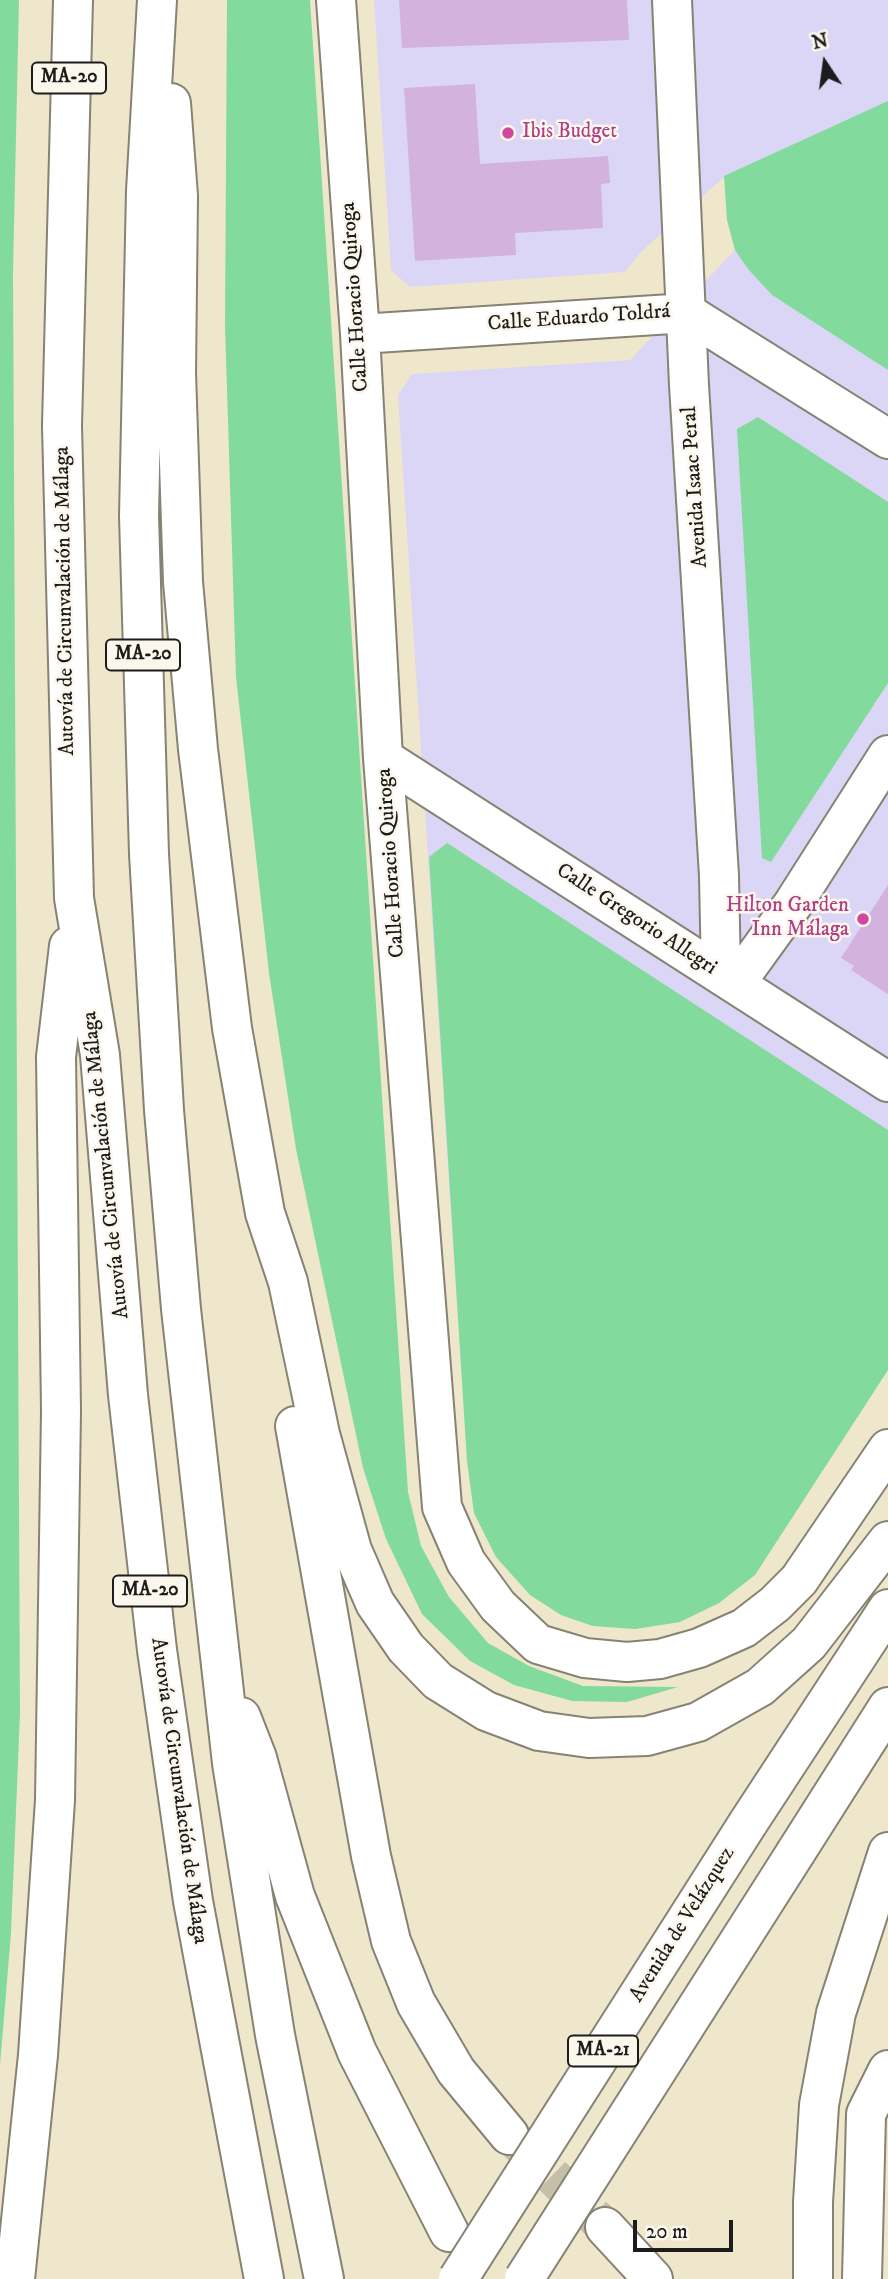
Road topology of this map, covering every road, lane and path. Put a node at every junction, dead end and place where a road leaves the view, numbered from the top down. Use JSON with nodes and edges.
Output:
{"nodes":[{"id":1,"x":72,"y":0,"type":"edge"},
{"id":2,"x":159,"y":0,"type":"edge"},
{"id":3,"x":336,"y":0,"type":"edge"},
{"id":4,"x":673,"y":0,"type":"edge"},
{"id":5,"x":687,"y":313,"type":"junction"},
{"id":6,"x":360,"y":334,"type":"junction"},
{"id":7,"x":888,"y":439,"type":"edge"},
{"id":8,"x":888,"y":755,"type":"edge"},
{"id":9,"x":383,"y":758,"type":"junction"},
{"id":10,"x":74,"y":898,"type":"junction"},
{"id":11,"x":729,"y":979,"type":"junction"},
{"id":12,"x":888,"y":1083,"type":"edge"},
{"id":13,"x":265,"y":1213,"type":"junction"},
{"id":14,"x":888,"y":1449,"type":"edge"},
{"id":15,"x":888,"y":1541,"type":"edge"},
{"id":16,"x":888,"y":1609,"type":"edge"},
{"id":17,"x":222,"y":1666,"type":"junction"},
{"id":18,"x":888,"y":1707,"type":"edge"},
{"id":19,"x":888,"y":1852,"type":"edge"},
{"id":20,"x":888,"y":1877,"type":"edge"},
{"id":21,"x":865,"y":1921,"type":"junction"},
{"id":22,"x":888,"y":2070,"type":"edge"},
{"id":23,"x":509,"y":2135,"type":"tunnel mouth"},
{"id":24,"x":605,"y":2227,"type":"tunnel mouth"},
{"id":25,"x":449,"y":2232,"type":"dead end"},
{"id":26,"x":15,"y":2279,"type":"edge"},
{"id":27,"x":264,"y":2279,"type":"edge"},
{"id":28,"x":324,"y":2279,"type":"edge"},
{"id":29,"x":458,"y":2279,"type":"edge"},
{"id":30,"x":524,"y":2279,"type":"edge"},
{"id":31,"x":653,"y":2279,"type":"edge"},
{"id":32,"x":813,"y":2279,"type":"edge"},
{"id":33,"x":862,"y":2279,"type":"edge"}],
"edges":[{"from":1,"to":10,"type":"main road","name":"Autovía de Circunvalación de Málaga","number":"MA-20"},
{"from":2,"to":13,"type":"main road"},
{"from":2,"to":17,"type":"main road","number":"MA-20"},
{"from":3,"to":6,"type":"main road","name":"Calle Horacio Quiroga"},
{"from":4,"to":5,"type":"main road","name":"Avenida Isaac Peral"},
{"from":5,"to":6,"type":"main road","name":"Calle Eduardo Toldrá"},
{"from":5,"to":7,"type":"main road","name":"Calle Eduardo Toldrá"},
{"from":5,"to":11,"type":"main road","name":"Avenida Isaac Peral"},
{"from":6,"to":9,"type":"main road","name":"Calle Horacio Quiroga"},
{"from":8,"to":11,"type":"main road"},
{"from":9,"to":11,"type":"main road","name":"Calle Gregorio Allegri"},
{"from":9,"to":14,"type":"main road","name":"Calle Horacio Quiroga"},
{"from":10,"to":26,"type":"main road"},
{"from":10,"to":27,"type":"main road","name":"Autovía de Circunvalación de Málaga","number":"MA-20"},
{"from":11,"to":12,"type":"main road","name":"Calle Gregorio Allegri"},
{"from":13,"to":15,"type":"main road"},
{"from":13,"to":23,"type":"main road"},
{"from":16,"to":29,"type":"main road","name":"Avenida de Velázquez","number":"MA-21","bridge":true},
{"from":17,"to":25,"type":"main road"},
{"from":17,"to":28,"type":"main road","number":"MA-20"},
{"from":18,"to":30,"type":"main road","number":"MA-21","bridge":true},
{"from":19,"to":21,"type":"main road"},
{"from":20,"to":21,"type":"main road"},
{"from":21,"to":32,"type":"main road"},
{"from":22,"to":33,"type":"main road"},
{"from":24,"to":31,"type":"main road"}]}
